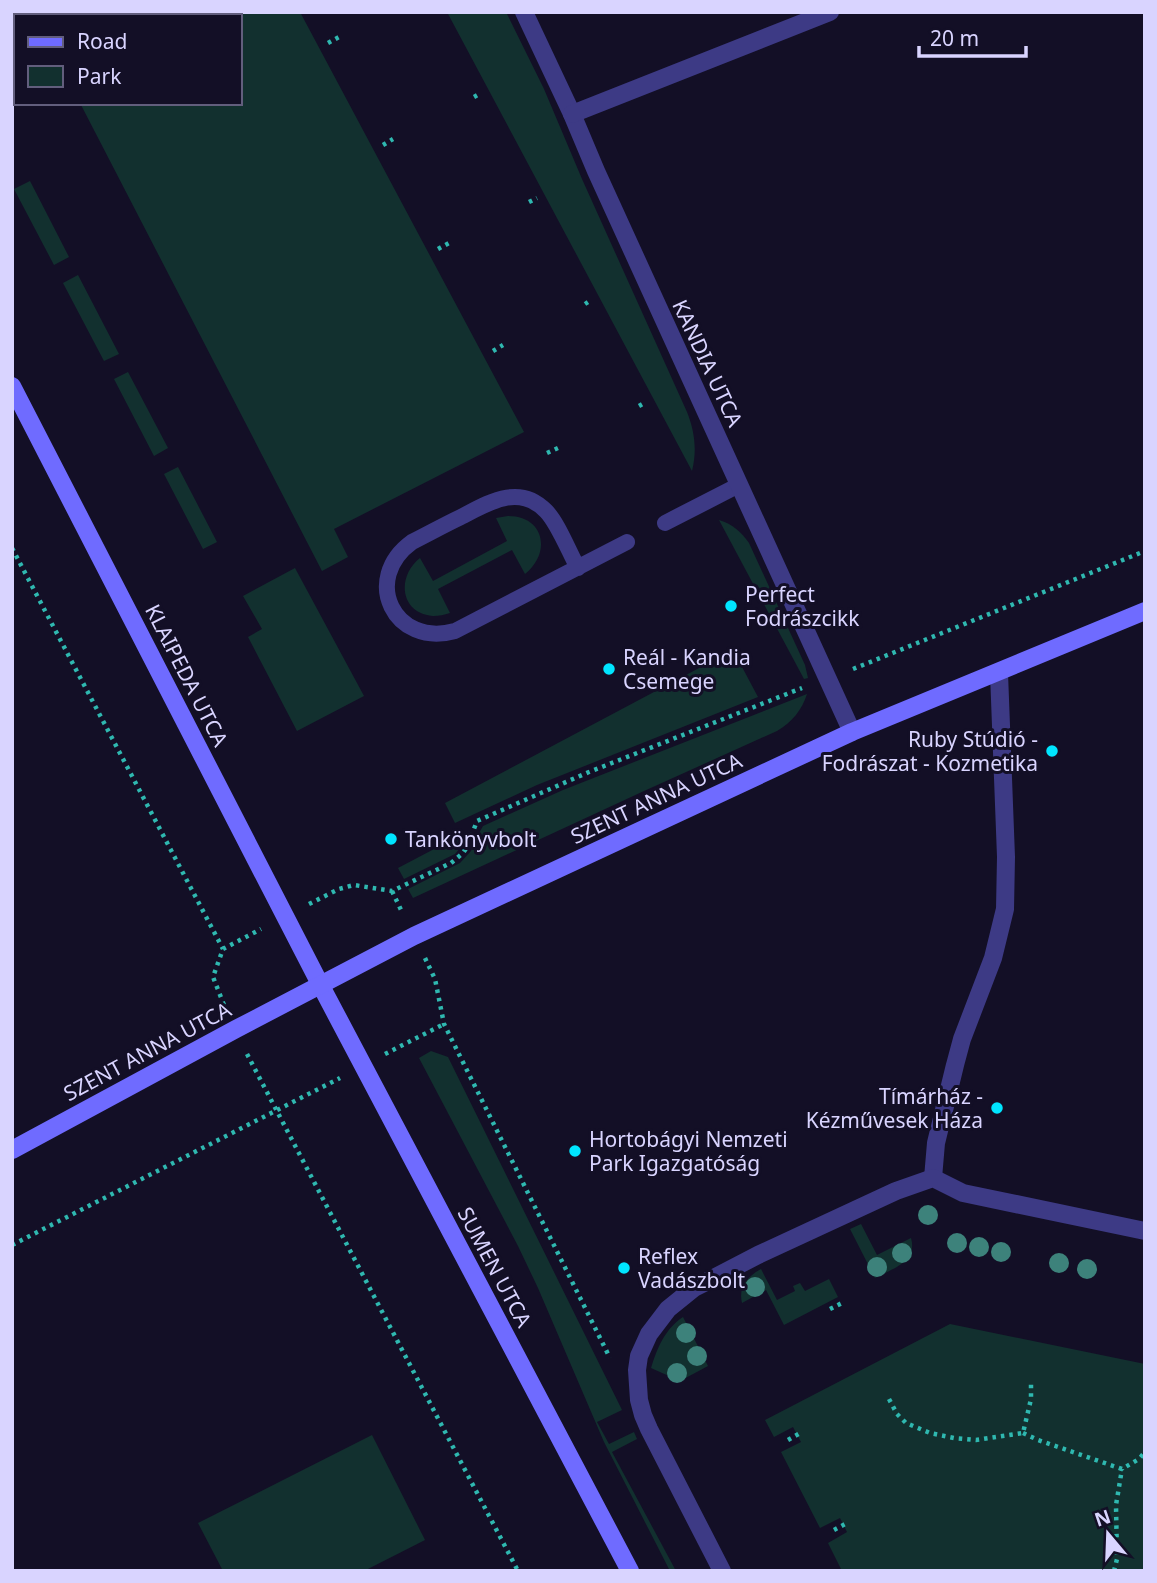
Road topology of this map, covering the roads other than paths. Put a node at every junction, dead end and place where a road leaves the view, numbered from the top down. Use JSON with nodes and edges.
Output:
{"nodes":[{"id":1,"x":524,"y":12,"type":"edge"},
{"id":2,"x":831,"y":12,"type":"edge"},
{"id":3,"x":572,"y":114,"type":"junction"},
{"id":4,"x":12,"y":386,"type":"edge"},
{"id":5,"x":739,"y":485,"type":"junction"},
{"id":6,"x":666,"y":523,"type":"dead end"},
{"id":7,"x":627,"y":542,"type":"dead end"},
{"id":8,"x":578,"y":568,"type":"junction"},
{"id":9,"x":1145,"y":611,"type":"edge"},
{"id":10,"x":999,"y":673,"type":"junction"},
{"id":11,"x":852,"y":732,"type":"junction"},
{"id":12,"x":320,"y":984,"type":"junction"},
{"id":13,"x":12,"y":1150,"type":"edge"},
{"id":14,"x":933,"y":1178,"type":"junction"},
{"id":15,"x":1145,"y":1231,"type":"edge"},
{"id":16,"x":630,"y":1571,"type":"edge"},
{"id":17,"x":722,"y":1571,"type":"edge"}],
"edges":[{"from":1,"to":3,"type":"street","name":"KANDIA UTCA"},
{"from":2,"to":3,"type":"street"},
{"from":3,"to":5,"type":"street","name":"KANDIA UTCA"},
{"from":4,"to":12,"type":"street","name":"KLAIPEDA UTCA"},
{"from":5,"to":6,"type":"lane"},
{"from":5,"to":11,"type":"street","name":"KANDIA UTCA"},
{"from":7,"to":8,"type":"lane"},
{"from":8,"to":8,"type":"lane"},
{"from":9,"to":10,"type":"street","name":"SZENT ANNA UTCA"},
{"from":10,"to":11,"type":"street","name":"SZENT ANNA UTCA"},
{"from":10,"to":14,"type":"street"},
{"from":11,"to":12,"type":"street","name":"SZENT ANNA UTCA"},
{"from":12,"to":13,"type":"street","name":"SZENT ANNA UTCA"},
{"from":12,"to":16,"type":"street","name":"SUMEN UTCA"},
{"from":14,"to":15,"type":"street"},
{"from":14,"to":17,"type":"street"}]}
